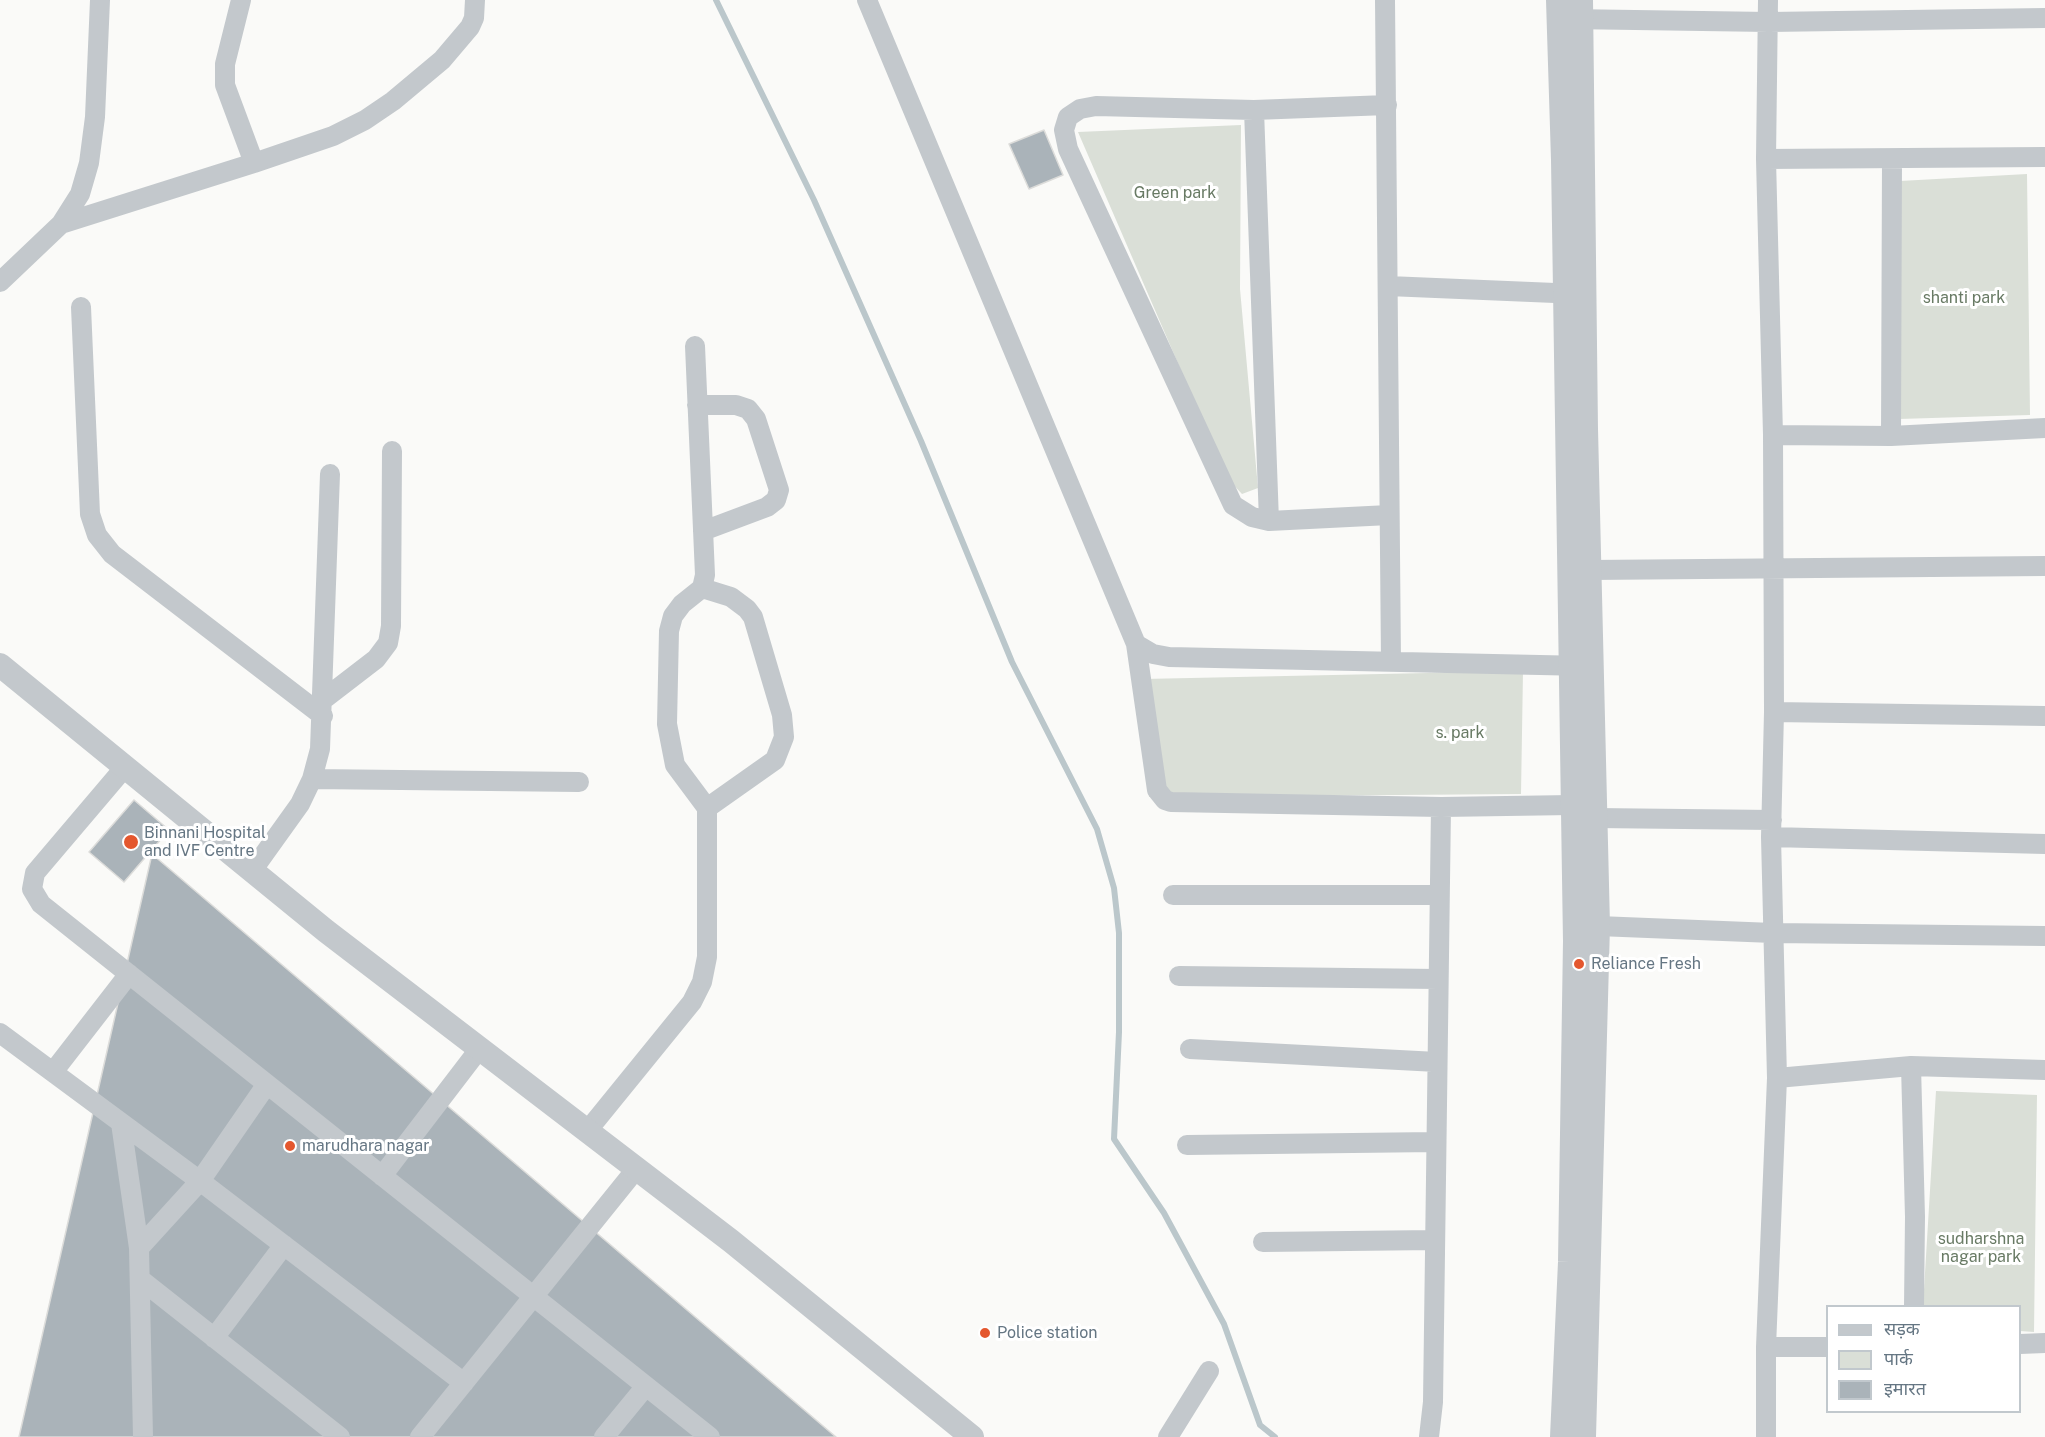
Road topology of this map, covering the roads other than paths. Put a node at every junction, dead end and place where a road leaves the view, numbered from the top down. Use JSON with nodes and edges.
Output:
{"nodes":[{"id":1,"x":100,"y":0,"type":"edge"},
{"id":2,"x":241,"y":0,"type":"edge"},
{"id":3,"x":475,"y":0,"type":"edge"},
{"id":4,"x":867,"y":0,"type":"edge"},
{"id":5,"x":1385,"y":0,"type":"edge"},
{"id":6,"x":1768,"y":0,"type":"edge"},
{"id":7,"x":1570,"y":10,"type":"edge"},
{"id":8,"x":2045,"y":18,"type":"edge"},
{"id":9,"x":1769,"y":22,"type":"junction"},
{"id":10,"x":1387,"y":105,"type":"junction"},
{"id":11,"x":1254,"y":110,"type":"junction"},
{"id":12,"x":2045,"y":158,"type":"edge"},
{"id":13,"x":1766,"y":159,"type":"junction"},
{"id":14,"x":1892,"y":160,"type":"junction"},
{"id":15,"x":254,"y":164,"type":"junction"},
{"id":16,"x":61,"y":224,"type":"junction"},
{"id":17,"x":0,"y":282,"type":"edge"},
{"id":18,"x":1388,"y":286,"type":"junction"},
{"id":19,"x":1574,"y":294,"type":"junction"},
{"id":20,"x":81,"y":307,"type":"dead end"},
{"id":21,"x":694,"y":346,"type":"dead end"},
{"id":22,"x":697,"y":405,"type":"junction"},
{"id":23,"x":2045,"y":428,"type":"edge"},
{"id":24,"x":1773,"y":435,"type":"junction"},
{"id":25,"x":1891,"y":436,"type":"junction"},
{"id":26,"x":392,"y":451,"type":"dead end"},
{"id":27,"x":330,"y":474,"type":"dead end"},
{"id":28,"x":1389,"y":515,"type":"junction"},
{"id":29,"x":1269,"y":521,"type":"junction"},
{"id":30,"x":703,"y":531,"type":"junction"},
{"id":31,"x":1772,"y":567,"type":"junction"},
{"id":32,"x":2045,"y":567,"type":"edge"},
{"id":33,"x":1590,"y":570,"type":"junction"},
{"id":34,"x":702,"y":588,"type":"junction"},
{"id":35,"x":1136,"y":644,"type":"junction"},
{"id":36,"x":1391,"y":661,"type":"junction"},
{"id":37,"x":0,"y":665,"type":"edge"},
{"id":38,"x":1580,"y":666,"type":"junction"},
{"id":39,"x":323,"y":708,"type":"junction"},
{"id":40,"x":1774,"y":712,"type":"junction"},
{"id":41,"x":2045,"y":716,"type":"edge"},
{"id":42,"x":125,"y":767,"type":"junction"},
{"id":43,"x":312,"y":779,"type":"junction"},
{"id":44,"x":579,"y":782,"type":"dead end"},
{"id":45,"x":1572,"y":805,"type":"junction"},
{"id":46,"x":1441,"y":807,"type":"junction"},
{"id":47,"x":707,"y":808,"type":"junction"},
{"id":48,"x":1595,"y":818,"type":"junction"},
{"id":49,"x":1771,"y":828,"type":"junction"},
{"id":50,"x":2045,"y":844,"type":"edge"},
{"id":51,"x":252,"y":871,"type":"junction"},
{"id":52,"x":1173,"y":895,"type":"dead end"},
{"id":53,"x":1439,"y":895,"type":"junction"},
{"id":54,"x":1598,"y":926,"type":"junction"},
{"id":55,"x":1773,"y":933,"type":"junction"},
{"id":56,"x":2045,"y":936,"type":"edge"},
{"id":57,"x":129,"y":974,"type":"junction"},
{"id":58,"x":1179,"y":976,"type":"dead end"},
{"id":59,"x":1438,"y":979,"type":"junction"},
{"id":60,"x":0,"y":1033,"type":"edge"},
{"id":61,"x":480,"y":1048,"type":"junction"},
{"id":62,"x":1190,"y":1049,"type":"dead end"},
{"id":63,"x":1437,"y":1062,"type":"junction"},
{"id":64,"x":1911,"y":1066,"type":"junction"},
{"id":65,"x":2045,"y":1070,"type":"edge"},
{"id":66,"x":53,"y":1072,"type":"junction"},
{"id":67,"x":1778,"y":1078,"type":"junction"},
{"id":68,"x":267,"y":1084,"type":"junction"},
{"id":69,"x":121,"y":1123,"type":"junction"},
{"id":70,"x":588,"y":1130,"type":"junction"},
{"id":71,"x":1436,"y":1142,"type":"junction"},
{"id":72,"x":1187,"y":1144,"type":"dead end"},
{"id":73,"x":637,"y":1168,"type":"junction"},
{"id":74,"x":382,"y":1176,"type":"junction"},
{"id":75,"x":200,"y":1181,"type":"junction"},
{"id":76,"x":1434,"y":1240,"type":"junction"},
{"id":77,"x":1263,"y":1242,"type":"dead end"},
{"id":78,"x":284,"y":1245,"type":"junction"},
{"id":79,"x":139,"y":1248,"type":"junction"},
{"id":80,"x":140,"y":1279,"type":"junction"},
{"id":81,"x":533,"y":1297,"type":"junction"},
{"id":82,"x":1914,"y":1305,"type":"edge"},
{"id":83,"x":214,"y":1338,"type":"junction"},
{"id":84,"x":2045,"y":1343,"type":"edge"},
{"id":85,"x":2021,"y":1344,"type":"edge"},
{"id":86,"x":1766,"y":1347,"type":"junction"},
{"id":87,"x":1826,"y":1347,"type":"edge"},
{"id":88,"x":1209,"y":1371,"type":"dead end"},
{"id":89,"x":464,"y":1383,"type":"junction"},
{"id":90,"x":646,"y":1386,"type":"junction"},
{"id":91,"x":143,"y":1437,"type":"edge"},
{"id":92,"x":340,"y":1437,"type":"edge"},
{"id":93,"x":420,"y":1437,"type":"edge"},
{"id":94,"x":604,"y":1437,"type":"edge"},
{"id":95,"x":710,"y":1437,"type":"edge"},
{"id":96,"x":972,"y":1437,"type":"edge"},
{"id":97,"x":1168,"y":1437,"type":"edge"},
{"id":98,"x":1429,"y":1437,"type":"edge"},
{"id":99,"x":1562,"y":1437,"type":"edge"},
{"id":100,"x":1584,"y":1437,"type":"edge"},
{"id":101,"x":1766,"y":1437,"type":"edge"}],
"edges":[{"from":1,"to":16,"type":"street"},
{"from":2,"to":15,"type":"street"},
{"from":3,"to":15,"type":"street"},
{"from":4,"to":35,"type":"street"},
{"from":5,"to":10,"type":"street"},
{"from":6,"to":9,"type":"street"},
{"from":7,"to":9,"type":"street"},
{"from":7,"to":19,"type":"street"},
{"from":8,"to":9,"type":"street"},
{"from":9,"to":13,"type":"street"},
{"from":10,"to":11,"type":"street"},
{"from":10,"to":18,"type":"street"},
{"from":11,"to":29,"type":"street"},
{"from":11,"to":29,"type":"street"},
{"from":12,"to":14,"type":"street"},
{"from":13,"to":14,"type":"street"},
{"from":13,"to":24,"type":"street"},
{"from":14,"to":25,"type":"street"},
{"from":15,"to":16,"type":"street"},
{"from":16,"to":17,"type":"street"},
{"from":18,"to":19,"type":"street"},
{"from":18,"to":28,"type":"street"},
{"from":19,"to":33,"type":"street"},
{"from":19,"to":38,"type":"street"},
{"from":20,"to":39,"type":"street"},
{"from":21,"to":22,"type":"street"},
{"from":22,"to":30,"type":"street"},
{"from":22,"to":30,"type":"street"},
{"from":23,"to":25,"type":"street"},
{"from":24,"to":25,"type":"street"},
{"from":24,"to":31,"type":"street"},
{"from":26,"to":39,"type":"street"},
{"from":27,"to":39,"type":"street"},
{"from":28,"to":29,"type":"street"},
{"from":28,"to":36,"type":"street"},
{"from":30,"to":34,"type":"street"},
{"from":31,"to":32,"type":"street"},
{"from":31,"to":33,"type":"street"},
{"from":31,"to":40,"type":"street"},
{"from":33,"to":38,"type":"street"},
{"from":34,"to":47,"type":"street"},
{"from":34,"to":47,"type":"street"},
{"from":35,"to":36,"type":"street"},
{"from":35,"to":46,"type":"street"},
{"from":36,"to":38,"type":"street"},
{"from":37,"to":42,"type":"street"},
{"from":38,"to":45,"type":"street"},
{"from":38,"to":48,"type":"street"},
{"from":39,"to":43,"type":"street"},
{"from":40,"to":41,"type":"street"},
{"from":40,"to":49,"type":"street"},
{"from":42,"to":51,"type":"street"},
{"from":42,"to":57,"type":"street"},
{"from":43,"to":44,"type":"street"},
{"from":43,"to":51,"type":"street"},
{"from":45,"to":46,"type":"street"},
{"from":45,"to":99,"type":"street"},
{"from":46,"to":53,"type":"street"},
{"from":47,"to":70,"type":"street"},
{"from":48,"to":49,"type":"street"},
{"from":48,"to":54,"type":"street"},
{"from":49,"to":50,"type":"street"},
{"from":49,"to":55,"type":"street"},
{"from":51,"to":61,"type":"street"},
{"from":52,"to":53,"type":"street"},
{"from":53,"to":59,"type":"street"},
{"from":54,"to":55,"type":"street"},
{"from":54,"to":100,"type":"street"},
{"from":55,"to":56,"type":"street"},
{"from":55,"to":67,"type":"street"},
{"from":57,"to":66,"type":"street"},
{"from":57,"to":68,"type":"street"},
{"from":58,"to":59,"type":"street"},
{"from":59,"to":63,"type":"street"},
{"from":60,"to":66,"type":"street"},
{"from":61,"to":70,"type":"street"},
{"from":61,"to":74,"type":"street"},
{"from":62,"to":63,"type":"street"},
{"from":63,"to":71,"type":"street"},
{"from":64,"to":65,"type":"street"},
{"from":64,"to":67,"type":"street"},
{"from":64,"to":82,"type":"street"},
{"from":66,"to":69,"type":"street"},
{"from":67,"to":86,"type":"street"},
{"from":68,"to":74,"type":"street"},
{"from":68,"to":75,"type":"street"},
{"from":69,"to":75,"type":"street"},
{"from":69,"to":79,"type":"street"},
{"from":70,"to":73,"type":"street"},
{"from":71,"to":72,"type":"street"},
{"from":71,"to":76,"type":"street"},
{"from":73,"to":81,"type":"street"},
{"from":73,"to":96,"type":"street"},
{"from":74,"to":81,"type":"street"},
{"from":75,"to":78,"type":"street"},
{"from":75,"to":79,"type":"street"},
{"from":76,"to":77,"type":"street"},
{"from":76,"to":98,"type":"street"},
{"from":78,"to":83,"type":"street"},
{"from":78,"to":89,"type":"street"},
{"from":79,"to":80,"type":"street"},
{"from":80,"to":83,"type":"street"},
{"from":80,"to":91,"type":"street"},
{"from":81,"to":89,"type":"street"},
{"from":81,"to":90,"type":"street"},
{"from":83,"to":92,"type":"street"},
{"from":84,"to":85,"type":"street"},
{"from":86,"to":87,"type":"street"},
{"from":86,"to":101,"type":"street"},
{"from":88,"to":97,"type":"street"},
{"from":89,"to":93,"type":"street"},
{"from":90,"to":94,"type":"street"},
{"from":90,"to":95,"type":"street"}]}
